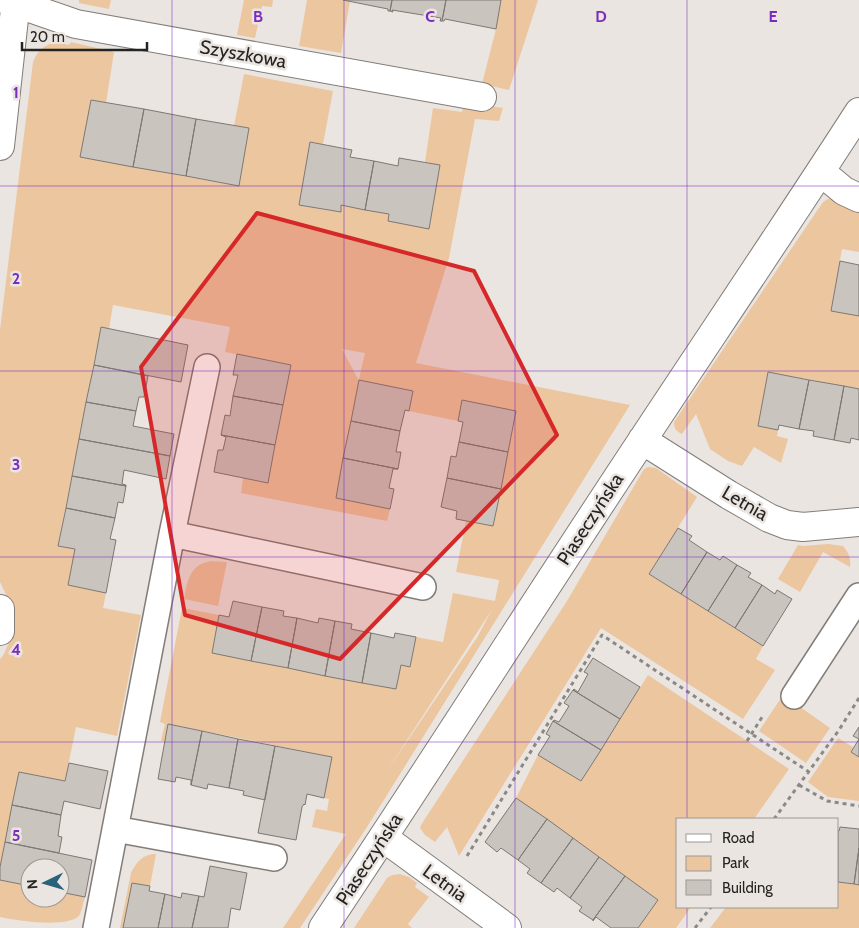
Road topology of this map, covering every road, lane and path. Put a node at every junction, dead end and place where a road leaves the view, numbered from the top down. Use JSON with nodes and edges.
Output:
{"nodes":[{"id":1,"x":13,"y":1,"type":"edge"},
{"id":2,"x":482,"y":97,"type":"dead end"},
{"id":3,"x":859,"y":112,"type":"edge"},
{"id":4,"x":0,"y":146,"type":"edge"},
{"id":5,"x":821,"y":172,"type":"junction"},
{"id":6,"x":859,"y":198,"type":"edge"},
{"id":7,"x":207,"y":367,"type":"dead end"},
{"id":8,"x":642,"y":440,"type":"junction"},
{"id":9,"x":859,"y":522,"type":"edge"},
{"id":10,"x":172,"y":534,"type":"junction"},
{"id":11,"x":423,"y":587,"type":"dead end"},
{"id":12,"x":859,"y":596,"type":"edge"},
{"id":13,"x":0,"y":609,"type":"edge"},
{"id":14,"x":0,"y":631,"type":"edge"},
{"id":15,"x":794,"y":696,"type":"dead end"},
{"id":16,"x":859,"y":698,"type":"edge"},
{"id":17,"x":808,"y":772,"type":"junction"},
{"id":18,"x":799,"y":785,"type":"junction"},
{"id":19,"x":859,"y":806,"type":"edge"},
{"id":20,"x":775,"y":818,"type":"edge"},
{"id":21,"x":116,"y":829,"type":"junction"},
{"id":22,"x":384,"y":838,"type":"junction"},
{"id":23,"x":274,"y":858,"type":"dead end"},
{"id":24,"x":464,"y":861,"type":"dead end"},
{"id":25,"x":710,"y":908,"type":"edge"},
{"id":26,"x":96,"y":928,"type":"edge"},
{"id":27,"x":324,"y":928,"type":"edge"},
{"id":28,"x":506,"y":928,"type":"edge"},
{"id":29,"x":695,"y":928,"type":"edge"}],
"edges":[{"from":1,"to":2,"type":"street","name":"Szyszkowa"},
{"from":1,"to":4,"type":"street"},
{"from":3,"to":5,"type":"street","name":"Piaseczyńska"},
{"from":5,"to":6,"type":"street"},
{"from":5,"to":8,"type":"street","name":"Piaseczyńska"},
{"from":7,"to":10,"type":"lane"},
{"from":8,"to":9,"type":"street","name":"Letnia"},
{"from":8,"to":22,"type":"street","name":"Piaseczyńska"},
{"from":10,"to":11,"type":"lane"},
{"from":10,"to":21,"type":"lane"},
{"from":12,"to":15,"type":"lane"},
{"from":13,"to":14,"type":"street"},
{"from":16,"to":17,"type":"path"},
{"from":17,"to":18,"type":"path"},
{"from":17,"to":24,"type":"path"},
{"from":18,"to":19,"type":"path"},
{"from":18,"to":20,"type":"path"},
{"from":21,"to":23,"type":"lane"},
{"from":21,"to":26,"type":"lane"},
{"from":22,"to":27,"type":"street","name":"Piaseczyńska"},
{"from":22,"to":28,"type":"street","name":"Letnia"},
{"from":25,"to":29,"type":"path"}]}
